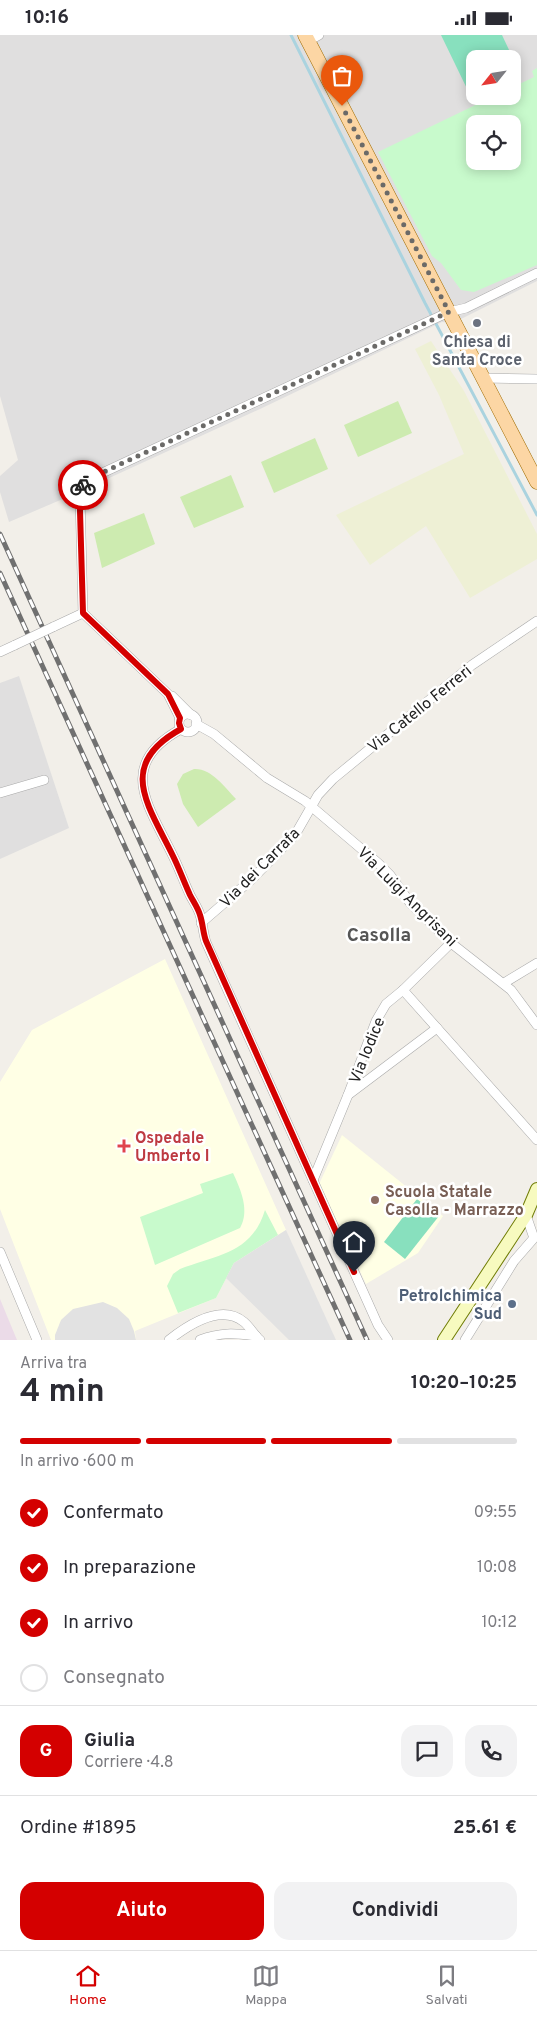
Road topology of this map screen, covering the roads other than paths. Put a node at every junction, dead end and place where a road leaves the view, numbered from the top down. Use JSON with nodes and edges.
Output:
{"nodes":[{"id":1,"x":311,"y":37,"type":"edge"},
{"id":2,"x":537,"y":273,"type":"edge"},
{"id":3,"x":449,"y":317,"type":"junction"},
{"id":4,"x":484,"y":378,"type":"junction"},
{"id":5,"x":537,"y":379,"type":"edge"},
{"id":6,"x":537,"y":481,"type":"edge"},
{"id":7,"x":83,"y":613,"type":"junction"},
{"id":8,"x":537,"y":621,"type":"edge"},
{"id":9,"x":0,"y":652,"type":"edge"},
{"id":10,"x":168,"y":694,"type":"junction"},
{"id":11,"x":191,"y":715,"type":"junction"},
{"id":12,"x":180,"y":718,"type":"junction"},
{"id":13,"x":196,"y":724,"type":"junction"},
{"id":14,"x":181,"y":729,"type":"junction"},
{"id":15,"x":44,"y":780,"type":"dead end"},
{"id":16,"x":0,"y":793,"type":"edge"},
{"id":17,"x":312,"y":808,"type":"junction"},
{"id":18,"x":201,"y":923,"type":"junction"},
{"id":19,"x":451,"y":943,"type":"junction"},
{"id":20,"x":537,"y":963,"type":"edge"},
{"id":21,"x":504,"y":983,"type":"junction"},
{"id":22,"x":404,"y":990,"type":"junction"},
{"id":23,"x":537,"y":1025,"type":"edge"},
{"id":24,"x":436,"y":1028,"type":"junction"},
{"id":25,"x":348,"y":1095,"type":"junction"},
{"id":26,"x":537,"y":1140,"type":"edge"},
{"id":27,"x":313,"y":1180,"type":"junction"},
{"id":28,"x":537,"y":1189,"type":"edge"},
{"id":29,"x":526,"y":1215,"type":"junction"},
{"id":30,"x":502,"y":1250,"type":"junction"},
{"id":31,"x":0,"y":1252,"type":"edge"},
{"id":32,"x":514,"y":1261,"type":"junction"},
{"id":33,"x":234,"y":1317,"type":"junction"},
{"id":34,"x":230,"y":1332,"type":"junction"},
{"id":35,"x":258,"y":1338,"type":"edge"},
{"id":36,"x":37,"y":1340,"type":"edge"},
{"id":37,"x":169,"y":1340,"type":"edge"},
{"id":38,"x":200,"y":1340,"type":"edge"},
{"id":39,"x":388,"y":1340,"type":"edge"},
{"id":40,"x":444,"y":1340,"type":"edge"},
{"id":41,"x":465,"y":1340,"type":"edge"}],
"edges":[{"from":1,"to":3,"type":"main road"},
{"from":2,"to":3,"type":"street"},
{"from":3,"to":4,"type":"main road"},
{"from":3,"to":7,"type":"street"},
{"from":4,"to":5,"type":"street"},
{"from":4,"to":6,"type":"main road"},
{"from":7,"to":9,"type":"street","bridge":true},
{"from":7,"to":10,"type":"street"},
{"from":8,"to":17,"type":"street","name":"Via Catello Ferreri"},
{"from":10,"to":11,"type":"street"},
{"from":10,"to":12,"type":"street"},
{"from":11,"to":12,"type":"street"},
{"from":11,"to":13,"type":"street"},
{"from":12,"to":14,"type":"street"},
{"from":13,"to":14,"type":"street"},
{"from":13,"to":17,"type":"street","name":"Via Luigi Angrisani"},
{"from":14,"to":18,"type":"street"},
{"from":15,"to":16,"type":"street"},
{"from":17,"to":18,"type":"street","name":"Via dei Carrafa"},
{"from":17,"to":19,"type":"street","name":"Via Luigi Angrisani"},
{"from":18,"to":27,"type":"street"},
{"from":19,"to":21,"type":"street","name":"Via Luigi Angrisani"},
{"from":19,"to":22,"type":"street","name":"Via Iodice"},
{"from":20,"to":21,"type":"street"},
{"from":21,"to":23,"type":"street","name":"Via Luigi Angrisani"},
{"from":22,"to":24,"type":"street"},
{"from":22,"to":25,"type":"street","name":"Via Iodice"},
{"from":24,"to":25,"type":"street"},
{"from":24,"to":26,"type":"street"},
{"from":25,"to":27,"type":"street","name":"Via Iodice"},
{"from":27,"to":39,"type":"street"},
{"from":28,"to":29,"type":"main road"},
{"from":29,"to":30,"type":"main road"},
{"from":29,"to":32,"type":"street"},
{"from":30,"to":32,"type":"street"},
{"from":30,"to":40,"type":"main road"},
{"from":31,"to":36,"type":"street"},
{"from":32,"to":41,"type":"street"},
{"from":33,"to":34,"type":"street"},
{"from":33,"to":35,"type":"street"},
{"from":33,"to":37,"type":"street"},
{"from":34,"to":35,"type":"street"},
{"from":34,"to":38,"type":"street"}]}
